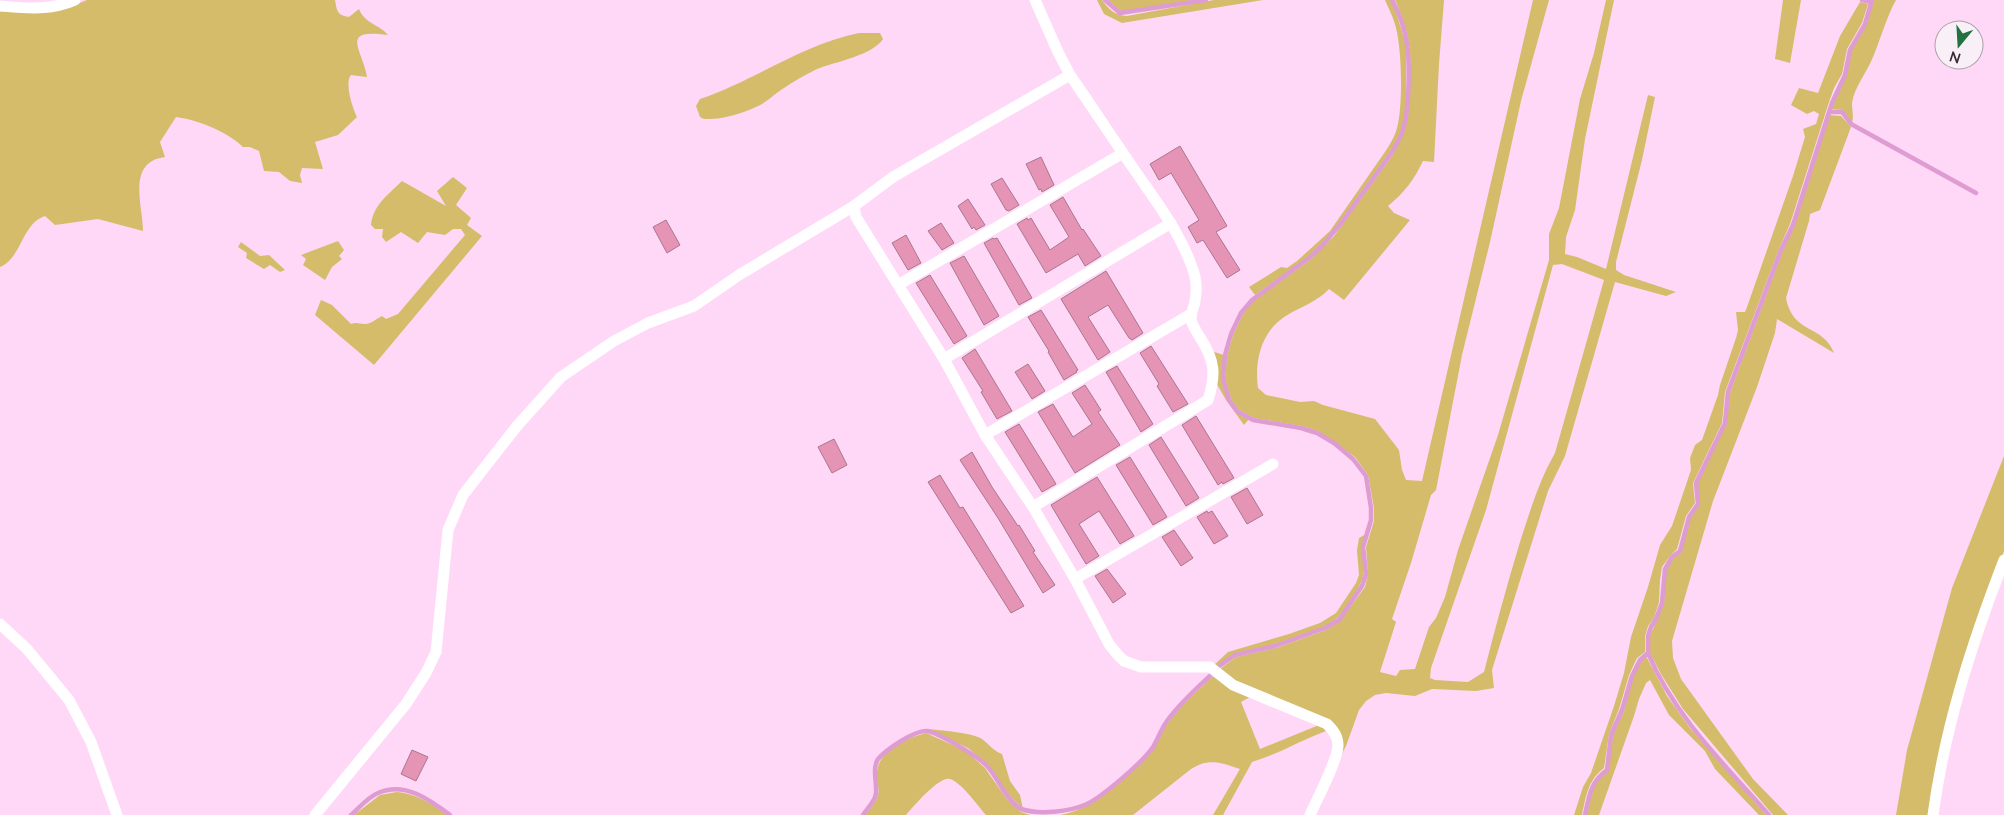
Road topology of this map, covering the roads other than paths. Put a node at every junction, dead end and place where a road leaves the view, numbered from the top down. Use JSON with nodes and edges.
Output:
{"nodes":[{"id":1,"x":75,"y":0,"type":"edge"},
{"id":2,"x":1035,"y":0,"type":"edge"},
{"id":3,"x":0,"y":6,"type":"edge"},
{"id":4,"x":1070,"y":74,"type":"junction"},
{"id":5,"x":1123,"y":154,"type":"junction"},
{"id":6,"x":854,"y":206,"type":"junction"},
{"id":7,"x":1171,"y":223,"type":"junction"},
{"id":8,"x":898,"y":285,"type":"junction"},
{"id":9,"x":1191,"y":314,"type":"junction"},
{"id":10,"x":944,"y":359,"type":"junction"},
{"id":11,"x":985,"y":435,"type":"junction"},
{"id":12,"x":1273,"y":464,"type":"dead end"},
{"id":13,"x":1033,"y":507,"type":"junction"},
{"id":14,"x":2004,"y":560,"type":"edge"},
{"id":15,"x":1075,"y":580,"type":"junction"},
{"id":16,"x":0,"y":624,"type":"edge"},
{"id":17,"x":117,"y":815,"type":"edge"},
{"id":18,"x":315,"y":815,"type":"edge"},
{"id":19,"x":1310,"y":815,"type":"edge"},
{"id":20,"x":1933,"y":815,"type":"edge"}],
"edges":[{"from":1,"to":3,"type":"street"},
{"from":2,"to":4,"type":"street"},
{"from":4,"to":5,"type":"street"},
{"from":4,"to":6,"type":"street"},
{"from":5,"to":7,"type":"street"},
{"from":5,"to":8,"type":"street"},
{"from":6,"to":8,"type":"street"},
{"from":6,"to":18,"type":"street"},
{"from":7,"to":9,"type":"street"},
{"from":7,"to":10,"type":"street"},
{"from":8,"to":10,"type":"street"},
{"from":9,"to":11,"type":"street"},
{"from":9,"to":13,"type":"street"},
{"from":10,"to":11,"type":"street"},
{"from":11,"to":13,"type":"street"},
{"from":12,"to":15,"type":"street"},
{"from":13,"to":15,"type":"street"},
{"from":14,"to":20,"type":"street"},
{"from":15,"to":19,"type":"street"},
{"from":16,"to":17,"type":"street"}]}
